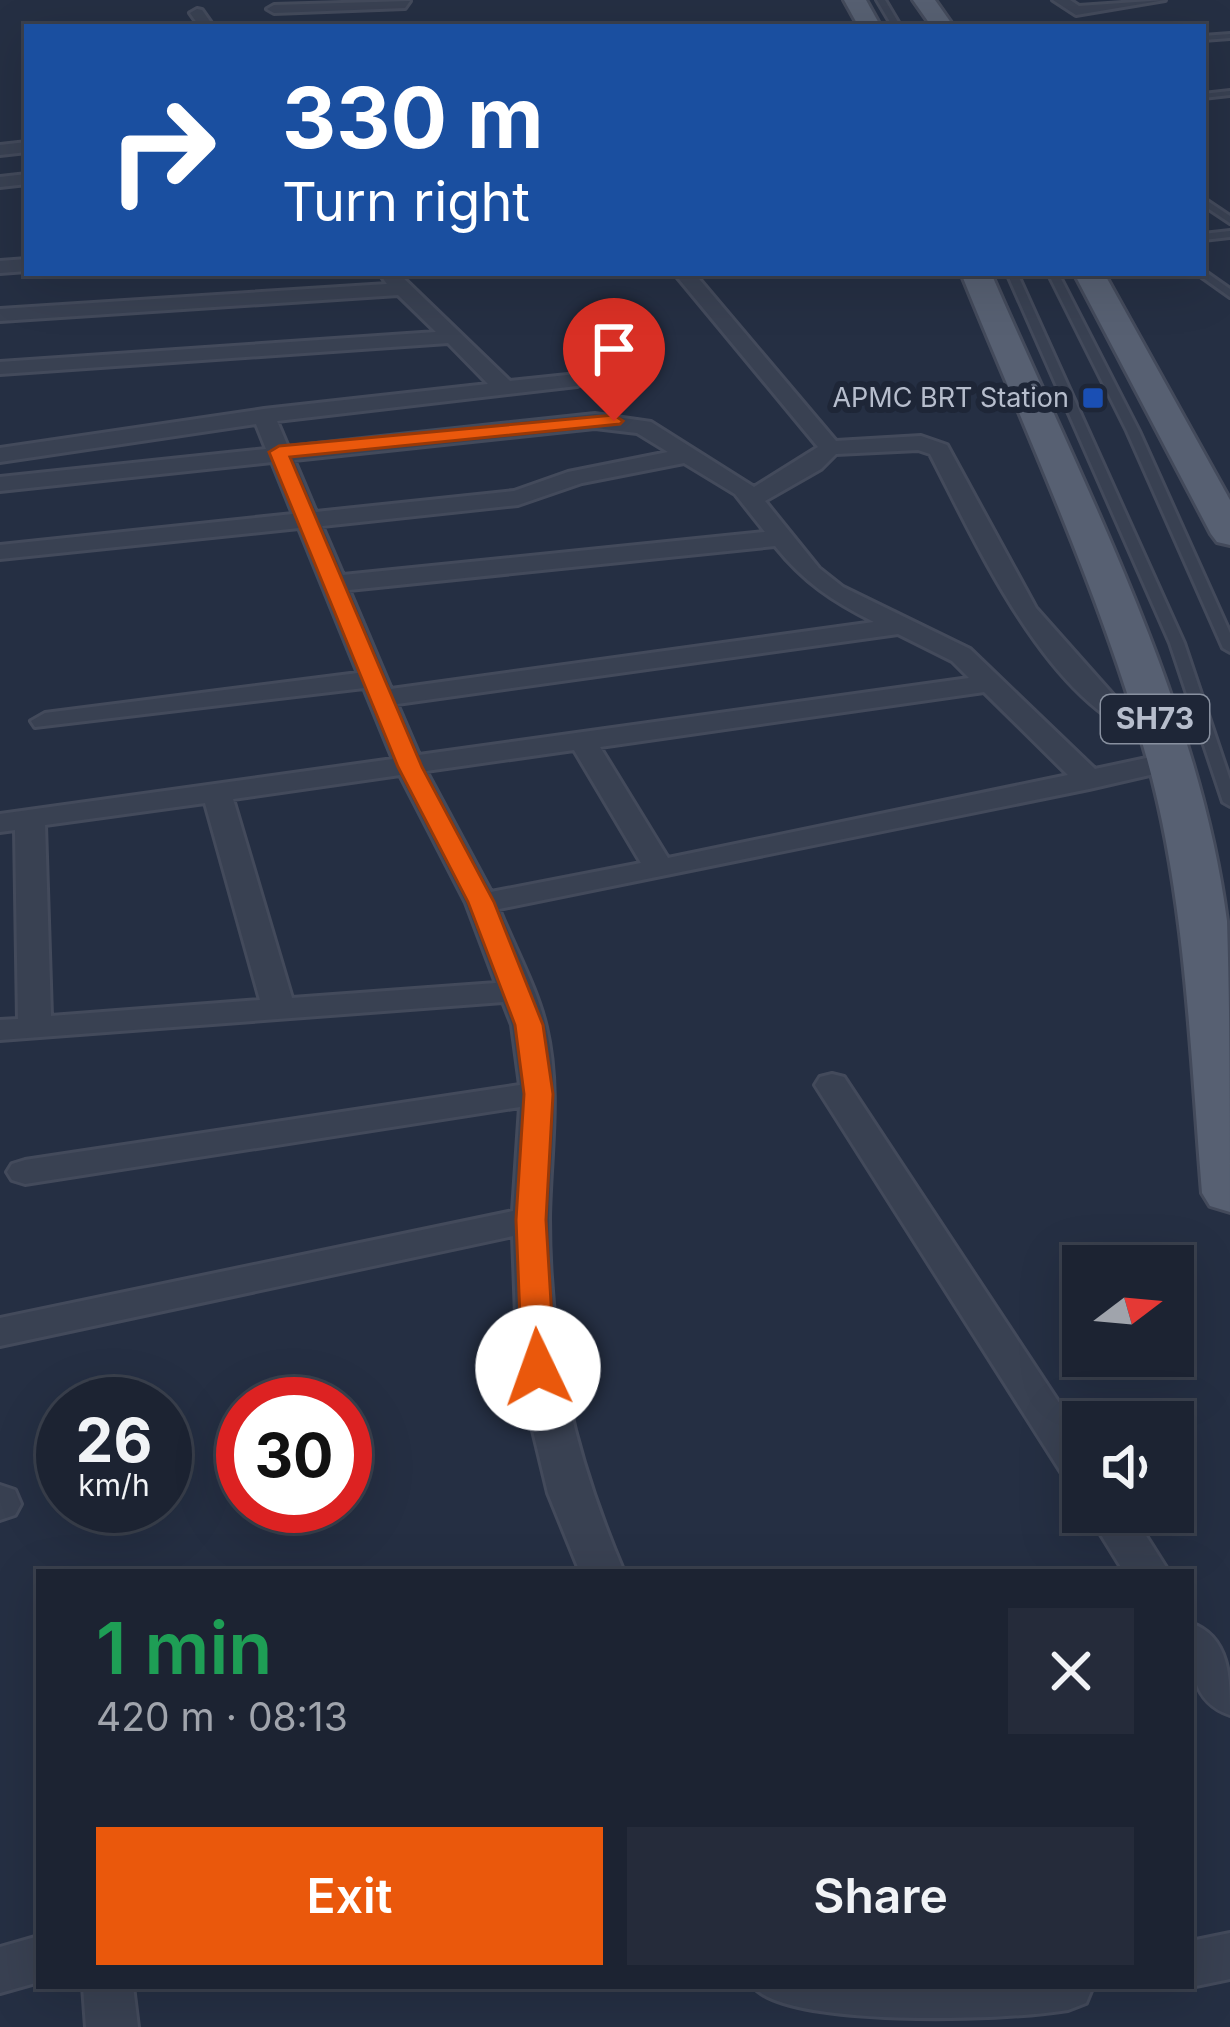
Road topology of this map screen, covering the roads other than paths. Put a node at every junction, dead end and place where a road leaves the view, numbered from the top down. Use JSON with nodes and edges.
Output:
{"nodes":[{"id":1,"x":1060,"y":0,"type":"edge"},
{"id":2,"x":1157,"y":0,"type":"edge"},
{"id":3,"x":405,"y":2,"type":"edge"},
{"id":4,"x":273,"y":4,"type":"edge"},
{"id":5,"x":390,"y":276,"type":"edge"},
{"id":6,"x":687,"y":276,"type":"edge"},
{"id":7,"x":977,"y":276,"type":"edge"},
{"id":8,"x":1013,"y":276,"type":"edge"},
{"id":9,"x":1055,"y":276,"type":"edge"},
{"id":10,"x":1091,"y":276,"type":"edge"},
{"id":11,"x":403,"y":289,"type":"junction"},
{"id":12,"x":0,"y":316,"type":"edge"},
{"id":13,"x":452,"y":337,"type":"junction"},
{"id":14,"x":0,"y":368,"type":"edge"},
{"id":15,"x":577,"y":380,"type":"dead end"},
{"id":16,"x":506,"y":389,"type":"junction"},
{"id":17,"x":264,"y":416,"type":"junction"},
{"id":18,"x":830,"y":448,"type":"junction"},
{"id":19,"x":279,"y":452,"type":"junction"},
{"id":20,"x":0,"y":455,"type":"edge"},
{"id":21,"x":688,"y":455,"type":"junction"},
{"id":22,"x":0,"y":484,"type":"edge"},
{"id":23,"x":754,"y":497,"type":"junction"},
{"id":24,"x":304,"y":520,"type":"junction"},
{"id":25,"x":1230,"y":534,"type":"edge"},
{"id":26,"x":779,"y":538,"type":"junction"},
{"id":27,"x":0,"y":552,"type":"edge"},
{"id":28,"x":332,"y":584,"type":"junction"},
{"id":29,"x":901,"y":626,"type":"junction"},
{"id":30,"x":1230,"y":648,"type":"edge"},
{"id":31,"x":991,"y":683,"type":"junction"},
{"id":32,"x":378,"y":688,"type":"junction"},
{"id":33,"x":45,"y":721,"type":"dead end"},
{"id":34,"x":583,"y":742,"type":"junction"},
{"id":35,"x":1165,"y":748,"type":"junction"},
{"id":36,"x":410,"y":767,"type":"junction"},
{"id":37,"x":1089,"y":780,"type":"junction"},
{"id":38,"x":217,"y":795,"type":"junction"},
{"id":39,"x":1230,"y":802,"type":"edge"},
{"id":40,"x":15,"y":821,"type":"edge"},
{"id":41,"x":659,"y":869,"type":"junction"},
{"id":42,"x":481,"y":902,"type":"junction"},
{"id":43,"x":515,"y":991,"type":"junction"},
{"id":44,"x":279,"y":1011,"type":"junction"},
{"id":45,"x":35,"y":1029,"type":"junction"},
{"id":46,"x":0,"y":1030,"type":"edge"},
{"id":47,"x":832,"y":1085,"type":"dead end"},
{"id":48,"x":538,"y":1094,"type":"junction"},
{"id":49,"x":25,"y":1172,"type":"dead end"},
{"id":50,"x":1230,"y":1193,"type":"edge"},
{"id":51,"x":531,"y":1220,"type":"junction"},
{"id":52,"x":0,"y":1332,"type":"edge"},
{"id":53,"x":1062,"y":1440,"type":"edge"},
{"id":54,"x":1122,"y":1533,"type":"edge"},
{"id":55,"x":601,"y":1569,"type":"edge"},
{"id":56,"x":1145,"y":1569,"type":"edge"},
{"id":57,"x":1194,"y":1645,"type":"edge"},
{"id":58,"x":1230,"y":1696,"type":"edge"},
{"id":59,"x":1230,"y":1956,"type":"edge"},
{"id":60,"x":36,"y":1960,"type":"edge"},
{"id":61,"x":1194,"y":1963,"type":"edge"},
{"id":62,"x":0,"y":1970,"type":"edge"},
{"id":63,"x":108,"y":1989,"type":"edge"},
{"id":64,"x":780,"y":1989,"type":"edge"},
{"id":65,"x":1051,"y":1989,"type":"edge"},
{"id":66,"x":112,"y":2027,"type":"edge"}],
"edges":[{"from":1,"to":2,"type":"street"},
{"from":3,"to":4,"type":"street"},
{"from":5,"to":11,"type":"street"},
{"from":6,"to":18,"type":"street"},
{"from":7,"to":35,"type":"main road","number":"SH73"},
{"from":8,"to":39,"type":"lane"},
{"from":9,"to":30,"type":"lane"},
{"from":10,"to":25,"type":"main road"},
{"from":11,"to":12,"type":"street"},
{"from":11,"to":13,"type":"street"},
{"from":13,"to":14,"type":"street"},
{"from":13,"to":16,"type":"street"},
{"from":15,"to":16,"type":"street"},
{"from":16,"to":17,"type":"street"},
{"from":17,"to":19,"type":"street"},
{"from":17,"to":20,"type":"street"},
{"from":18,"to":23,"type":"street"},
{"from":18,"to":35,"type":"street"},
{"from":19,"to":21,"type":"street"},
{"from":19,"to":22,"type":"street"},
{"from":19,"to":24,"type":"street"},
{"from":21,"to":23,"type":"street"},
{"from":21,"to":24,"type":"street"},
{"from":23,"to":26,"type":"street"},
{"from":24,"to":27,"type":"street"},
{"from":24,"to":28,"type":"street"},
{"from":26,"to":28,"type":"street"},
{"from":26,"to":29,"type":"street"},
{"from":28,"to":32,"type":"street"},
{"from":29,"to":31,"type":"street"},
{"from":29,"to":32,"type":"street"},
{"from":31,"to":34,"type":"street"},
{"from":31,"to":37,"type":"street"},
{"from":32,"to":33,"type":"street"},
{"from":32,"to":36,"type":"street"},
{"from":34,"to":36,"type":"street"},
{"from":34,"to":41,"type":"street"},
{"from":35,"to":37,"type":"street"},
{"from":35,"to":50,"type":"main road","number":"SH73"},
{"from":36,"to":38,"type":"street"},
{"from":36,"to":42,"type":"street"},
{"from":37,"to":41,"type":"street"},
{"from":38,"to":40,"type":"street"},
{"from":38,"to":44,"type":"street"},
{"from":40,"to":45,"type":"street"},
{"from":41,"to":42,"type":"street"},
{"from":42,"to":43,"type":"street"},
{"from":43,"to":44,"type":"street"},
{"from":43,"to":48,"type":"street"},
{"from":44,"to":45,"type":"street"},
{"from":45,"to":46,"type":"street"},
{"from":47,"to":53,"type":"street"},
{"from":48,"to":49,"type":"street"},
{"from":48,"to":51,"type":"street"},
{"from":51,"to":52,"type":"street"},
{"from":51,"to":55,"type":"street"},
{"from":54,"to":56,"type":"street"},
{"from":57,"to":58,"type":"street"},
{"from":59,"to":61,"type":"street"},
{"from":60,"to":62,"type":"street"},
{"from":63,"to":66,"type":"street"},
{"from":64,"to":65,"type":"street"}]}
